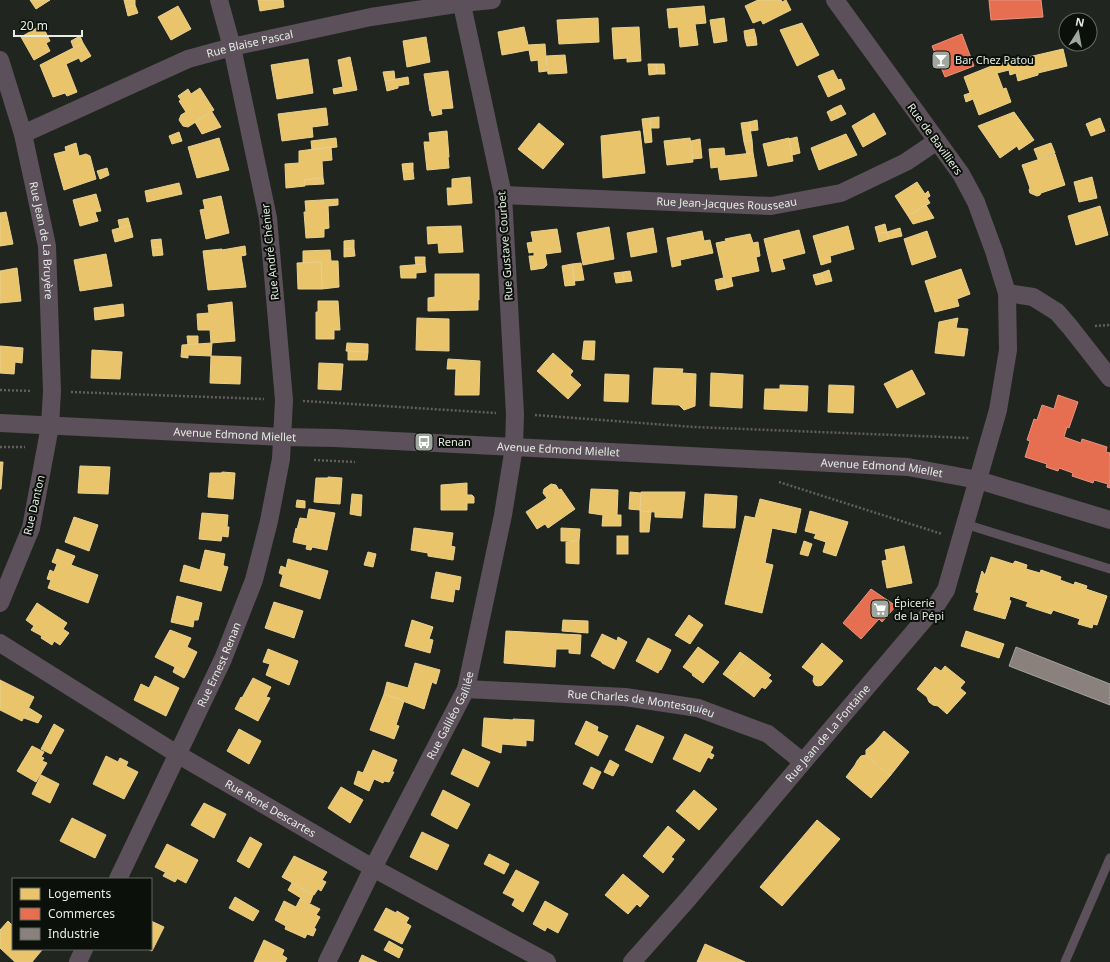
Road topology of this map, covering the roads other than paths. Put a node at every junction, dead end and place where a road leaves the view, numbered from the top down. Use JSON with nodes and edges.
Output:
{"nodes":[{"id":1,"x":219,"y":0,"type":"edge"},
{"id":2,"x":492,"y":0,"type":"edge"},
{"id":3,"x":835,"y":0,"type":"edge"},
{"id":4,"x":462,"y":2,"type":"edge"},
{"id":5,"x":232,"y":46,"type":"junction"},
{"id":6,"x":0,"y":60,"type":"edge"},
{"id":7,"x":23,"y":134,"type":"junction"},
{"id":8,"x":937,"y":141,"type":"junction"},
{"id":9,"x":503,"y":195,"type":"junction"},
{"id":10,"x":1007,"y":293,"type":"junction"},
{"id":11,"x":1110,"y":378,"type":"edge"},
{"id":12,"x":0,"y":423,"type":"edge"},
{"id":13,"x":50,"y":426,"type":"junction"},
{"id":14,"x":283,"y":437,"type":"junction"},
{"id":15,"x":514,"y":447,"type":"junction"},
{"id":16,"x":978,"y":480,"type":"junction"},
{"id":17,"x":1110,"y":520,"type":"edge"},
{"id":18,"x":963,"y":532,"type":"junction"},
{"id":19,"x":1110,"y":569,"type":"edge"},
{"id":20,"x":0,"y":603,"type":"edge"},
{"id":21,"x":0,"y":643,"type":"edge"},
{"id":22,"x":466,"y":689,"type":"junction"},
{"id":23,"x":177,"y":754,"type":"junction"},
{"id":24,"x":803,"y":762,"type":"junction"},
{"id":25,"x":1110,"y":858,"type":"edge"},
{"id":26,"x":373,"y":868,"type":"junction"},
{"id":27,"x":118,"y":878,"type":"edge"},
{"id":28,"x":84,"y":950,"type":"edge"},
{"id":29,"x":78,"y":962,"type":"edge"},
{"id":30,"x":327,"y":962,"type":"edge"},
{"id":31,"x":547,"y":962,"type":"edge"},
{"id":32,"x":632,"y":962,"type":"edge"},
{"id":33,"x":1065,"y":962,"type":"edge"}],
"edges":[{"from":1,"to":5,"type":"street","name":"Rue André Chénier"},
{"from":2,"to":4,"type":"street","name":"Rue Blaise Pascal"},
{"from":3,"to":8,"type":"street","name":"Rue de Bavilliers"},
{"from":4,"to":5,"type":"street","name":"Rue Blaise Pascal"},
{"from":4,"to":9,"type":"street","name":"Rue Gustave Courbet"},
{"from":5,"to":7,"type":"street","name":"Rue Blaise Pascal"},
{"from":5,"to":14,"type":"street","name":"Rue André Chénier"},
{"from":6,"to":7,"type":"street","name":"Rue Jean de La Bruyère"},
{"from":7,"to":13,"type":"street","name":"Rue Jean de La Bruyère"},
{"from":8,"to":9,"type":"street","name":"Rue Jean-Jacques Rousseau"},
{"from":8,"to":10,"type":"street","name":"Rue de Bavilliers"},
{"from":9,"to":15,"type":"street","name":"Rue Gustave Courbet"},
{"from":10,"to":11,"type":"street"},
{"from":10,"to":16,"type":"street","name":"Rue de Bavilliers"},
{"from":12,"to":13,"type":"street","name":"Avenue Edmond Miellet"},
{"from":13,"to":14,"type":"street","name":"Avenue Edmond Miellet"},
{"from":13,"to":20,"type":"street","name":"Rue Danton"},
{"from":14,"to":15,"type":"street","name":"Avenue Edmond Miellet"},
{"from":14,"to":23,"type":"street","name":"Rue Ernest Renan"},
{"from":15,"to":16,"type":"street","name":"Avenue Edmond Miellet"},
{"from":15,"to":22,"type":"street","name":"Rue Galiléo Galilée"},
{"from":16,"to":17,"type":"street","name":"Avenue Edmond Miellet"},
{"from":16,"to":18,"type":"street","name":"Rue Jean de La Fontaine"},
{"from":18,"to":19,"type":"lane"},
{"from":18,"to":24,"type":"street","name":"Rue Jean de La Fontaine"},
{"from":21,"to":23,"type":"street","name":"Rue René Descartes"},
{"from":22,"to":24,"type":"street","name":"Rue Charles de Montesquieu"},
{"from":22,"to":26,"type":"street","name":"Rue Galiléo Galilée"},
{"from":23,"to":26,"type":"street","name":"Rue René Descartes"},
{"from":23,"to":27,"type":"street","name":"Rue Ernest Renan"},
{"from":24,"to":32,"type":"street","name":"Rue Jean de La Fontaine"},
{"from":25,"to":33,"type":"lane"},
{"from":26,"to":30,"type":"street","name":"Rue Galiléo Galilée"},
{"from":26,"to":31,"type":"street","name":"Rue René Descartes"},
{"from":28,"to":29,"type":"street"}]}
